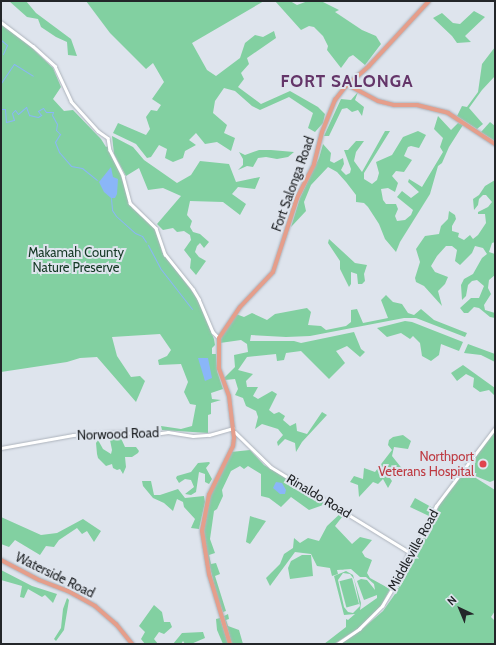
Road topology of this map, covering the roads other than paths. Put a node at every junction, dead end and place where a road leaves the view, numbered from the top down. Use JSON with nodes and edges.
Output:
{"nodes":[{"id":1,"x":429,"y":1,"type":"edge"},
{"id":2,"x":1,"y":22,"type":"edge"},
{"id":3,"x":348,"y":85,"type":"junction"},
{"id":4,"x":495,"y":144,"type":"edge"},
{"id":5,"x":218,"y":338,"type":"junction"},
{"id":6,"x":495,"y":428,"type":"edge"},
{"id":7,"x":234,"y":430,"type":"junction"},
{"id":8,"x":1,"y":448,"type":"edge"},
{"id":9,"x":409,"y":552,"type":"junction"},
{"id":10,"x":1,"y":560,"type":"edge"},
{"id":11,"x":132,"y":644,"type":"edge"},
{"id":12,"x":230,"y":644,"type":"edge"},
{"id":13,"x":337,"y":644,"type":"edge"}],
"edges":[{"from":1,"to":3,"type":"main road","name":"Fort Salonga Road"},
{"from":2,"to":5,"type":"street"},
{"from":3,"to":4,"type":"main road"},
{"from":3,"to":5,"type":"main road","name":"Fort Salonga Road"},
{"from":5,"to":7,"type":"main road"},
{"from":6,"to":9,"type":"street","name":"Middleville Road"},
{"from":7,"to":8,"type":"street","name":"Norwood Road"},
{"from":7,"to":9,"type":"street","name":"Rinaldo Road"},
{"from":7,"to":12,"type":"main road"},
{"from":9,"to":13,"type":"street","name":"Middleville Road"},
{"from":10,"to":11,"type":"main road","name":"Waterside Road"}]}
